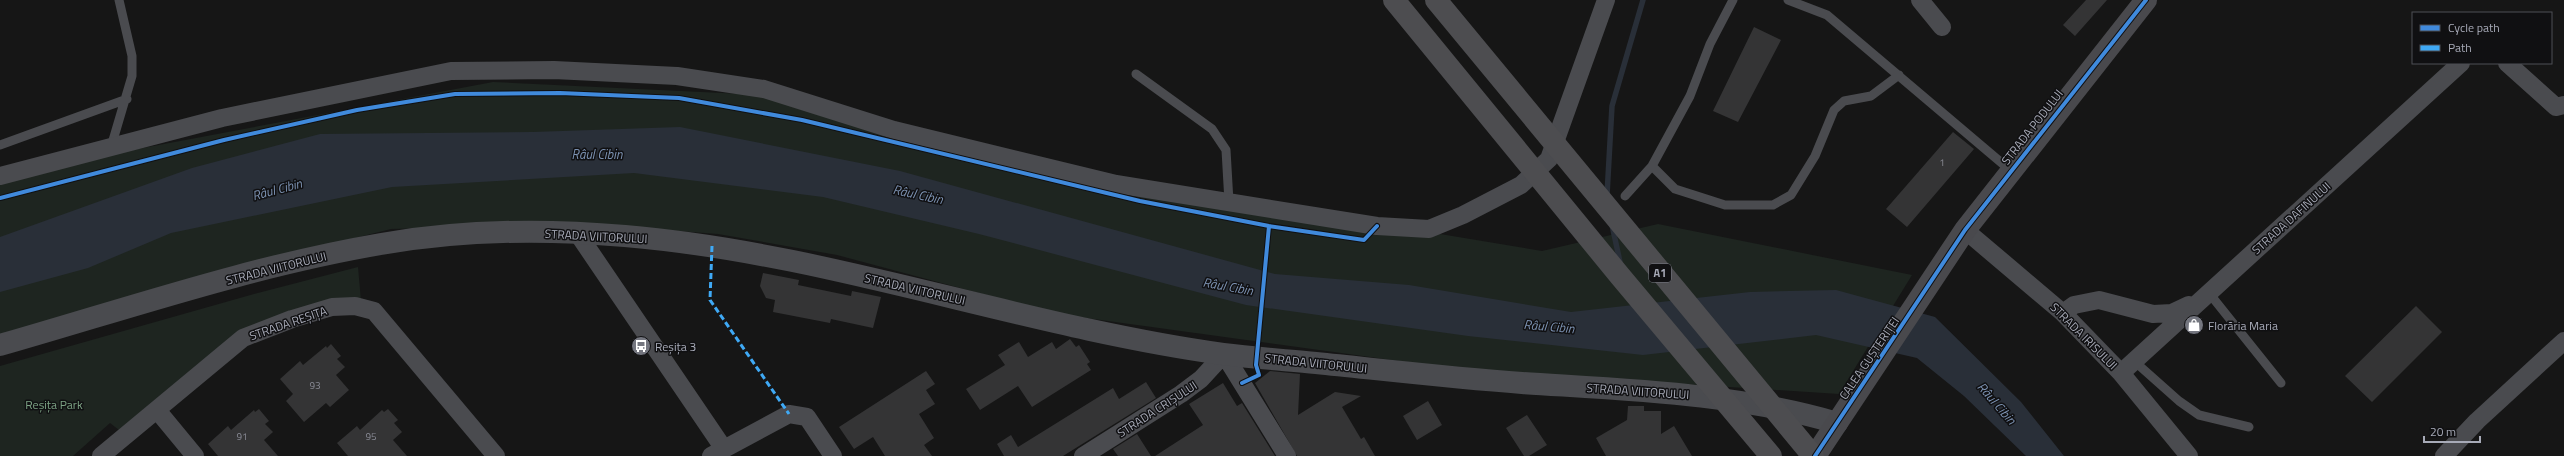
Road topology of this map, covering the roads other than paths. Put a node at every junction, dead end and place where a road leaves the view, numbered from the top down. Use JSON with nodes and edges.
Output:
{"nodes":[{"id":1,"x":119,"y":0,"type":"edge"},
{"id":2,"x":1394,"y":0,"type":"edge"},
{"id":3,"x":1436,"y":0,"type":"edge"},
{"id":4,"x":1606,"y":0,"type":"edge"},
{"id":5,"x":1733,"y":0,"type":"edge"},
{"id":6,"x":1788,"y":0,"type":"edge"},
{"id":7,"x":1920,"y":0,"type":"edge"},
{"id":8,"x":2137,"y":3,"type":"edge"},
{"id":9,"x":1942,"y":27,"type":"dead end"},
{"id":10,"x":2461,"y":64,"type":"edge"},
{"id":11,"x":2508,"y":64,"type":"edge"},
{"id":12,"x":1136,"y":74,"type":"dead end"},
{"id":13,"x":1899,"y":75,"type":"junction"},
{"id":14,"x":127,"y":99,"type":"junction"},
{"id":15,"x":2564,"y":105,"type":"edge"},
{"id":16,"x":0,"y":145,"type":"edge"},
{"id":17,"x":111,"y":147,"type":"junction"},
{"id":18,"x":1652,"y":166,"type":"junction"},
{"id":19,"x":2010,"y":170,"type":"junction"},
{"id":20,"x":0,"y":176,"type":"edge"},
{"id":21,"x":1625,"y":196,"type":"dead end"},
{"id":22,"x":1230,"y":202,"type":"junction"},
{"id":23,"x":1965,"y":230,"type":"junction"},
{"id":24,"x":578,"y":234,"type":"junction"},
{"id":25,"x":1938,"y":271,"type":"joint"},
{"id":26,"x":2203,"y":297,"type":"junction"},
{"id":27,"x":2063,"y":313,"type":"junction"},
{"id":28,"x":2564,"y":341,"type":"edge"},
{"id":29,"x":0,"y":344,"type":"edge"},
{"id":30,"x":1224,"y":354,"type":"junction"},
{"id":31,"x":2127,"y":367,"type":"junction"},
{"id":32,"x":2281,"y":383,"type":"dead end"},
{"id":33,"x":157,"y":410,"type":"junction"},
{"id":34,"x":1837,"y":423,"type":"junction"},
{"id":35,"x":2249,"y":427,"type":"dead end"},
{"id":36,"x":718,"y":452,"type":"edge"},
{"id":37,"x":101,"y":456,"type":"edge"},
{"id":38,"x":195,"y":456,"type":"edge"},
{"id":39,"x":496,"y":456,"type":"edge"},
{"id":40,"x":833,"y":456,"type":"edge"},
{"id":41,"x":1083,"y":456,"type":"edge"},
{"id":42,"x":1287,"y":456,"type":"edge"},
{"id":43,"x":1771,"y":456,"type":"edge"},
{"id":44,"x":1814,"y":456,"type":"edge"},
{"id":45,"x":2189,"y":456,"type":"edge"},
{"id":46,"x":2444,"y":456,"type":"edge"}],
"edges":[{"from":1,"to":14,"type":"lane"},
{"from":2,"to":43,"type":"highway"},
{"from":3,"to":44,"type":"highway","number":"A1"},
{"from":4,"to":22,"type":"street"},
{"from":5,"to":18,"type":"lane"},
{"from":6,"to":13,"type":"lane"},
{"from":7,"to":9,"type":"street"},
{"from":8,"to":19,"type":"main road","name":"STRADA PODULUI"},
{"from":10,"to":26,"type":"street","name":"STRADA DAFINULUI"},
{"from":11,"to":15,"type":"street"},
{"from":12,"to":22,"type":"lane"},
{"from":13,"to":18,"type":"lane"},
{"from":13,"to":19,"type":"lane"},
{"from":14,"to":16,"type":"lane"},
{"from":14,"to":17,"type":"lane"},
{"from":17,"to":20,"type":"street"},
{"from":17,"to":22,"type":"street"},
{"from":18,"to":21,"type":"lane"},
{"from":19,"to":23,"type":"main road","name":"STRADA PODULUI"},
{"from":23,"to":25,"type":"main road","name":"STRADA PODULUI"},
{"from":23,"to":27,"type":"street","name":"STRADA IRISULUI"},
{"from":24,"to":29,"type":"street","name":"STRADA VIITORULUI"},
{"from":24,"to":30,"type":"street","name":"STRADA VIITORULUI"},
{"from":24,"to":36,"type":"street"},
{"from":25,"to":34,"type":"main road","name":"CALEA GUȘTERIȚEI"},
{"from":26,"to":27,"type":"street"},
{"from":26,"to":31,"type":"street","name":"STRADA DAFINULUI"},
{"from":26,"to":32,"type":"lane"},
{"from":27,"to":31,"type":"street","name":"STRADA IRISULUI"},
{"from":28,"to":46,"type":"street"},
{"from":30,"to":34,"type":"street","name":"STRADA VIITORULUI"},
{"from":30,"to":41,"type":"street","name":"STRADA CRIȘULUI"},
{"from":30,"to":42,"type":"street"},
{"from":31,"to":35,"type":"lane"},
{"from":31,"to":45,"type":"street","name":"STRADA IRISULUI"},
{"from":33,"to":37,"type":"street","name":"STRADA REȘIȚA"},
{"from":33,"to":38,"type":"street"},
{"from":33,"to":39,"type":"street","name":"STRADA REȘIȚA"},
{"from":34,"to":44,"type":"main road","name":"CALEA GUȘTERIȚEI"},
{"from":36,"to":40,"type":"street"}]}
